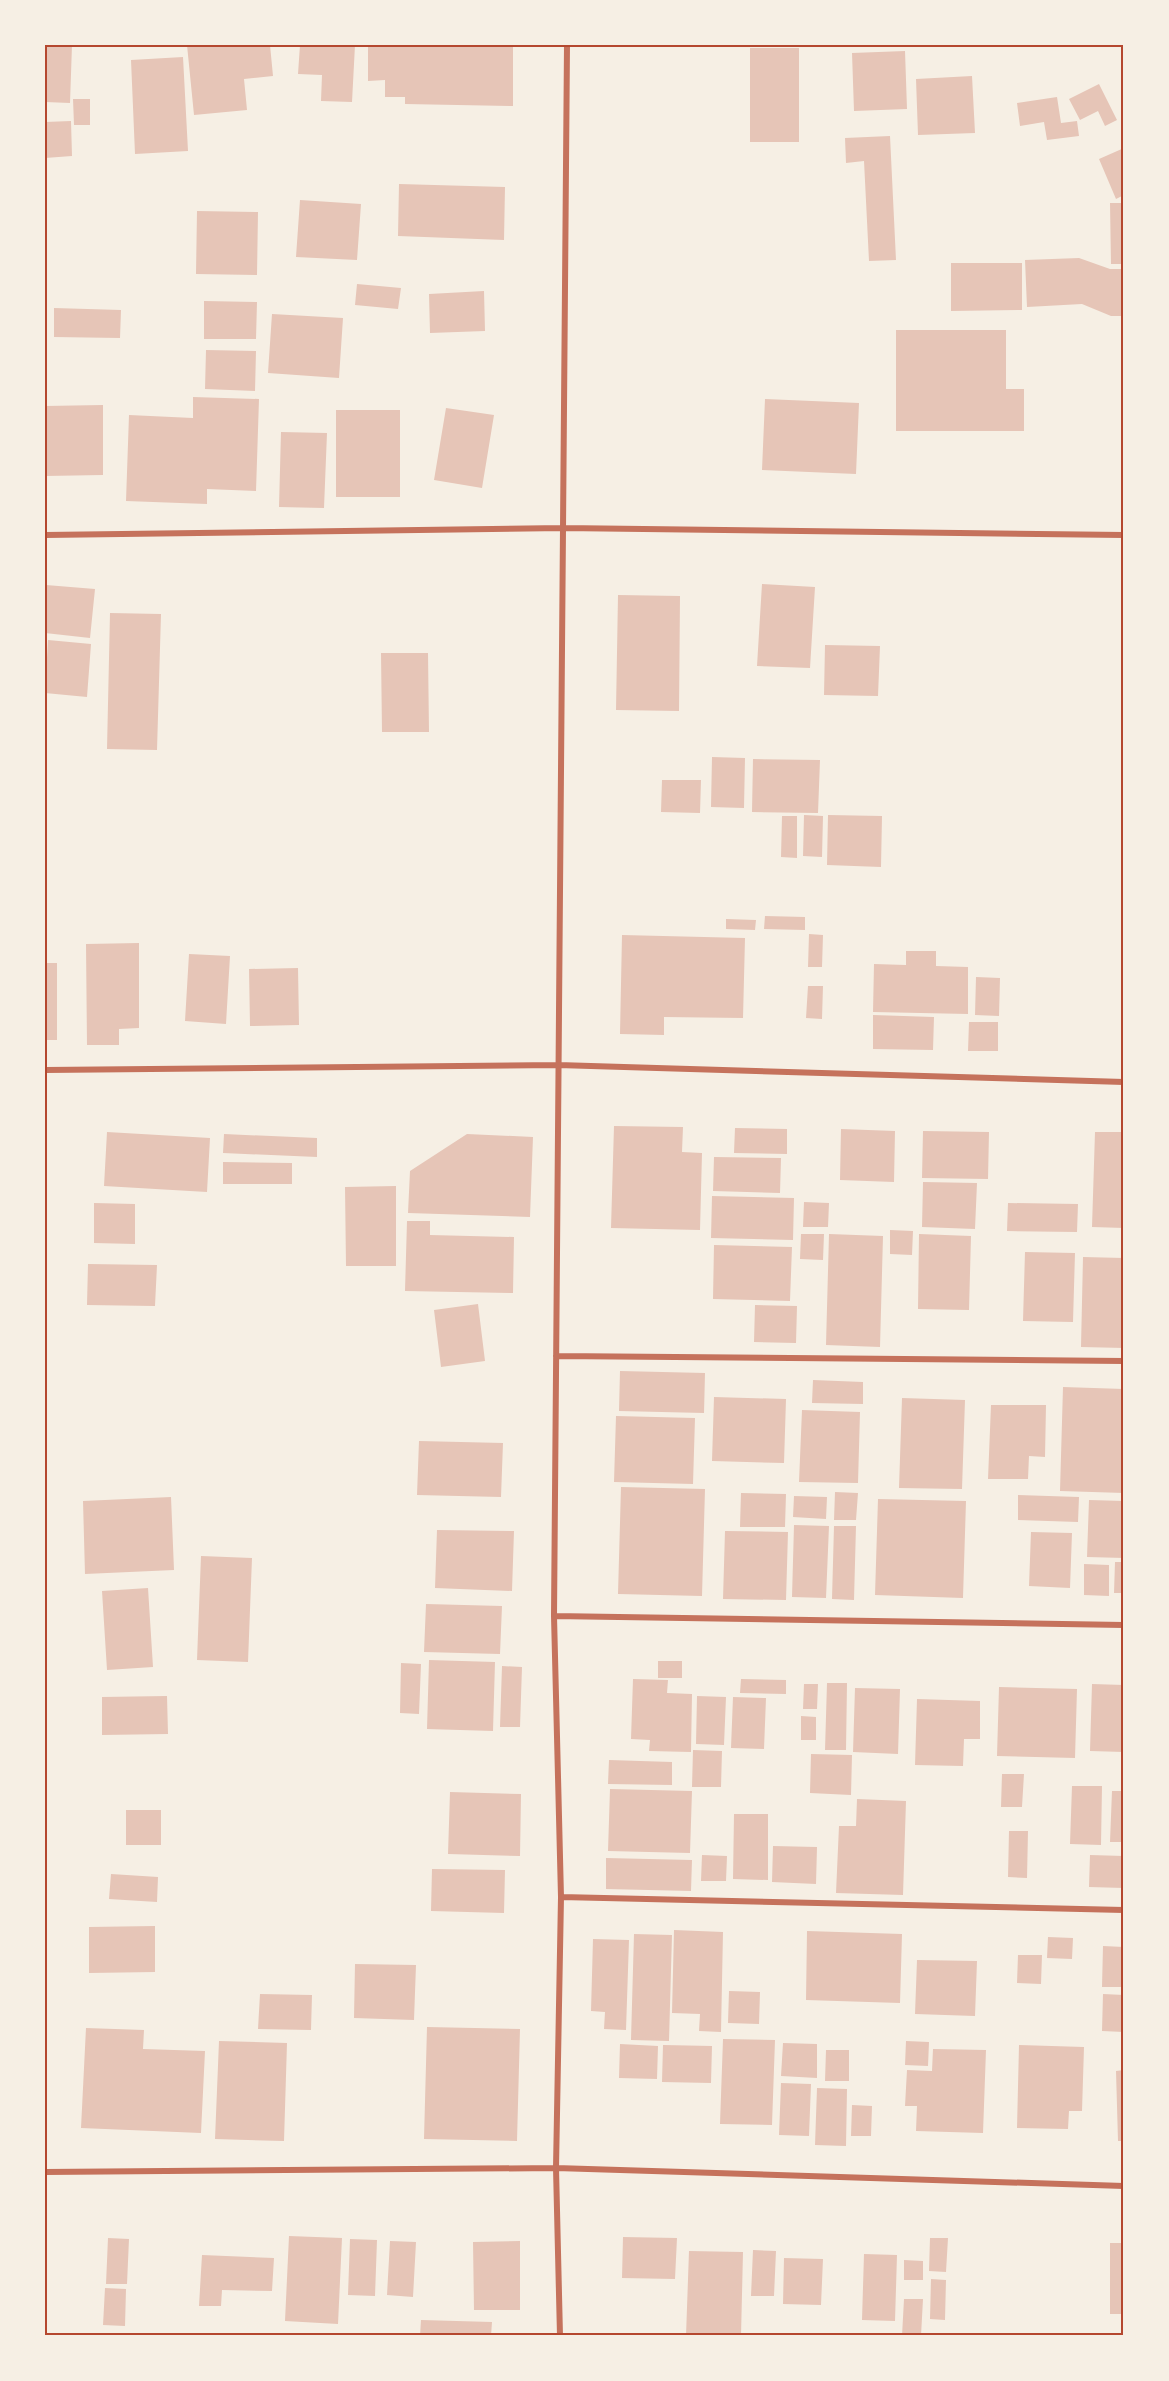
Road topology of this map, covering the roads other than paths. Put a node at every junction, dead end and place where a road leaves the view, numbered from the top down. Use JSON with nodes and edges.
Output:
{"nodes":[{"id":1,"x":567,"y":45,"type":"edge"},
{"id":2,"x":563,"y":528,"type":"junction"},
{"id":3,"x":45,"y":535,"type":"edge"},
{"id":4,"x":1124,"y":535,"type":"edge"},
{"id":5,"x":558,"y":1065,"type":"junction"},
{"id":6,"x":45,"y":1070,"type":"edge"},
{"id":7,"x":1124,"y":1082,"type":"edge"},
{"id":8,"x":556,"y":1356,"type":"junction"},
{"id":9,"x":1124,"y":1361,"type":"edge"},
{"id":10,"x":554,"y":1616,"type":"junction"},
{"id":11,"x":1124,"y":1626,"type":"edge"},
{"id":12,"x":561,"y":1897,"type":"junction"},
{"id":13,"x":1124,"y":1910,"type":"edge"},
{"id":14,"x":556,"y":2168,"type":"junction"},
{"id":15,"x":45,"y":2172,"type":"edge"},
{"id":16,"x":1124,"y":2186,"type":"edge"},
{"id":17,"x":560,"y":2336,"type":"edge"}],
"edges":[{"from":1,"to":2,"type":"street"},
{"from":2,"to":3,"type":"street"},
{"from":2,"to":4,"type":"street"},
{"from":2,"to":5,"type":"street"},
{"from":5,"to":6,"type":"street"},
{"from":5,"to":7,"type":"street"},
{"from":5,"to":8,"type":"street"},
{"from":8,"to":9,"type":"street"},
{"from":8,"to":10,"type":"street"},
{"from":10,"to":11,"type":"street"},
{"from":10,"to":12,"type":"street"},
{"from":12,"to":13,"type":"street"},
{"from":12,"to":14,"type":"street"},
{"from":14,"to":15,"type":"street"},
{"from":14,"to":16,"type":"street"},
{"from":14,"to":17,"type":"street"}]}
